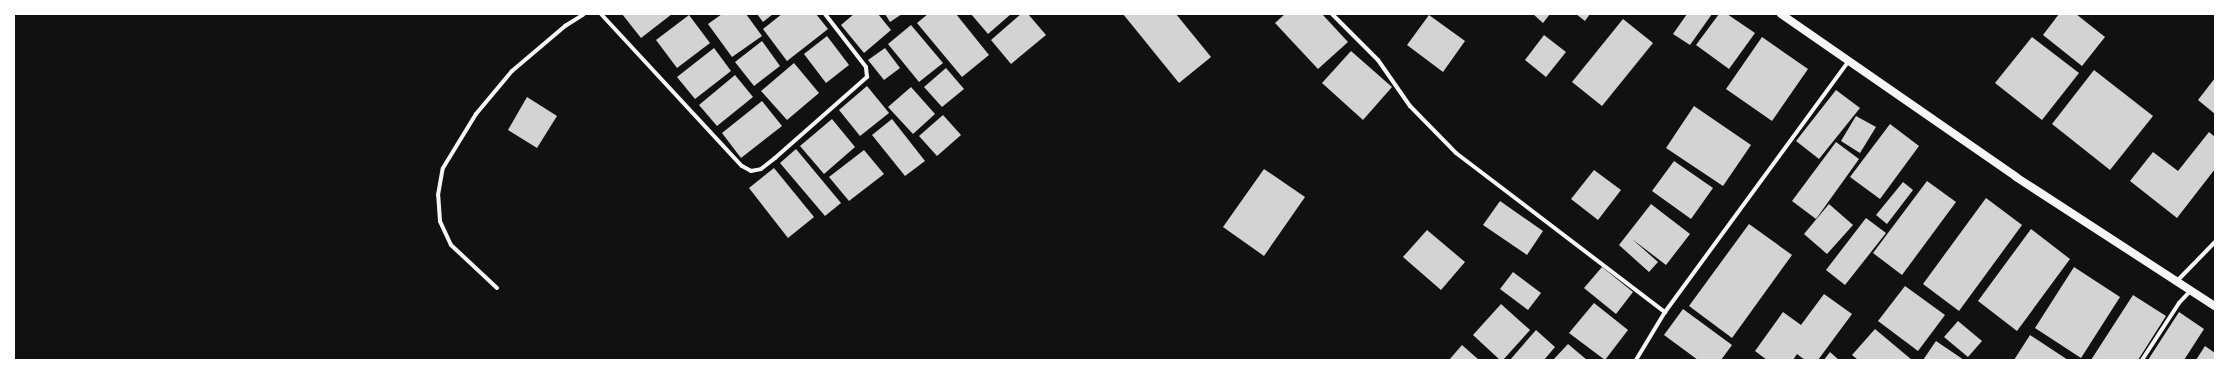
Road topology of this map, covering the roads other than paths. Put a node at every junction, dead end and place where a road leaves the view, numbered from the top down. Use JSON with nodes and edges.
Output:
{"nodes":[{"id":1,"x":584,"y":14,"type":"edge"},
{"id":2,"x":601,"y":14,"type":"edge"},
{"id":3,"x":825,"y":14,"type":"edge"},
{"id":4,"x":1332,"y":14,"type":"edge"},
{"id":5,"x":1781,"y":14,"type":"edge"},
{"id":6,"x":1848,"y":62,"type":"junction"},
{"id":7,"x":2215,"y":242,"type":"edge"},
{"id":8,"x":2178,"y":280,"type":"junction"},
{"id":9,"x":497,"y":288,"type":"dead end"},
{"id":10,"x":2191,"y":290,"type":"junction"},
{"id":11,"x":2215,"y":306,"type":"edge"},
{"id":12,"x":1665,"y":312,"type":"junction"},
{"id":13,"x":1636,"y":360,"type":"edge"},
{"id":14,"x":2142,"y":360,"type":"edge"}],
"edges":[{"from":1,"to":9,"type":"street"},
{"from":2,"to":3,"type":"street"},
{"from":4,"to":12,"type":"street"},
{"from":5,"to":6,"type":"main road"},
{"from":6,"to":8,"type":"main road"},
{"from":6,"to":12,"type":"street"},
{"from":7,"to":8,"type":"street"},
{"from":8,"to":10,"type":"main road"},
{"from":10,"to":11,"type":"main road"},
{"from":10,"to":14,"type":"street"},
{"from":12,"to":13,"type":"street"}]}
